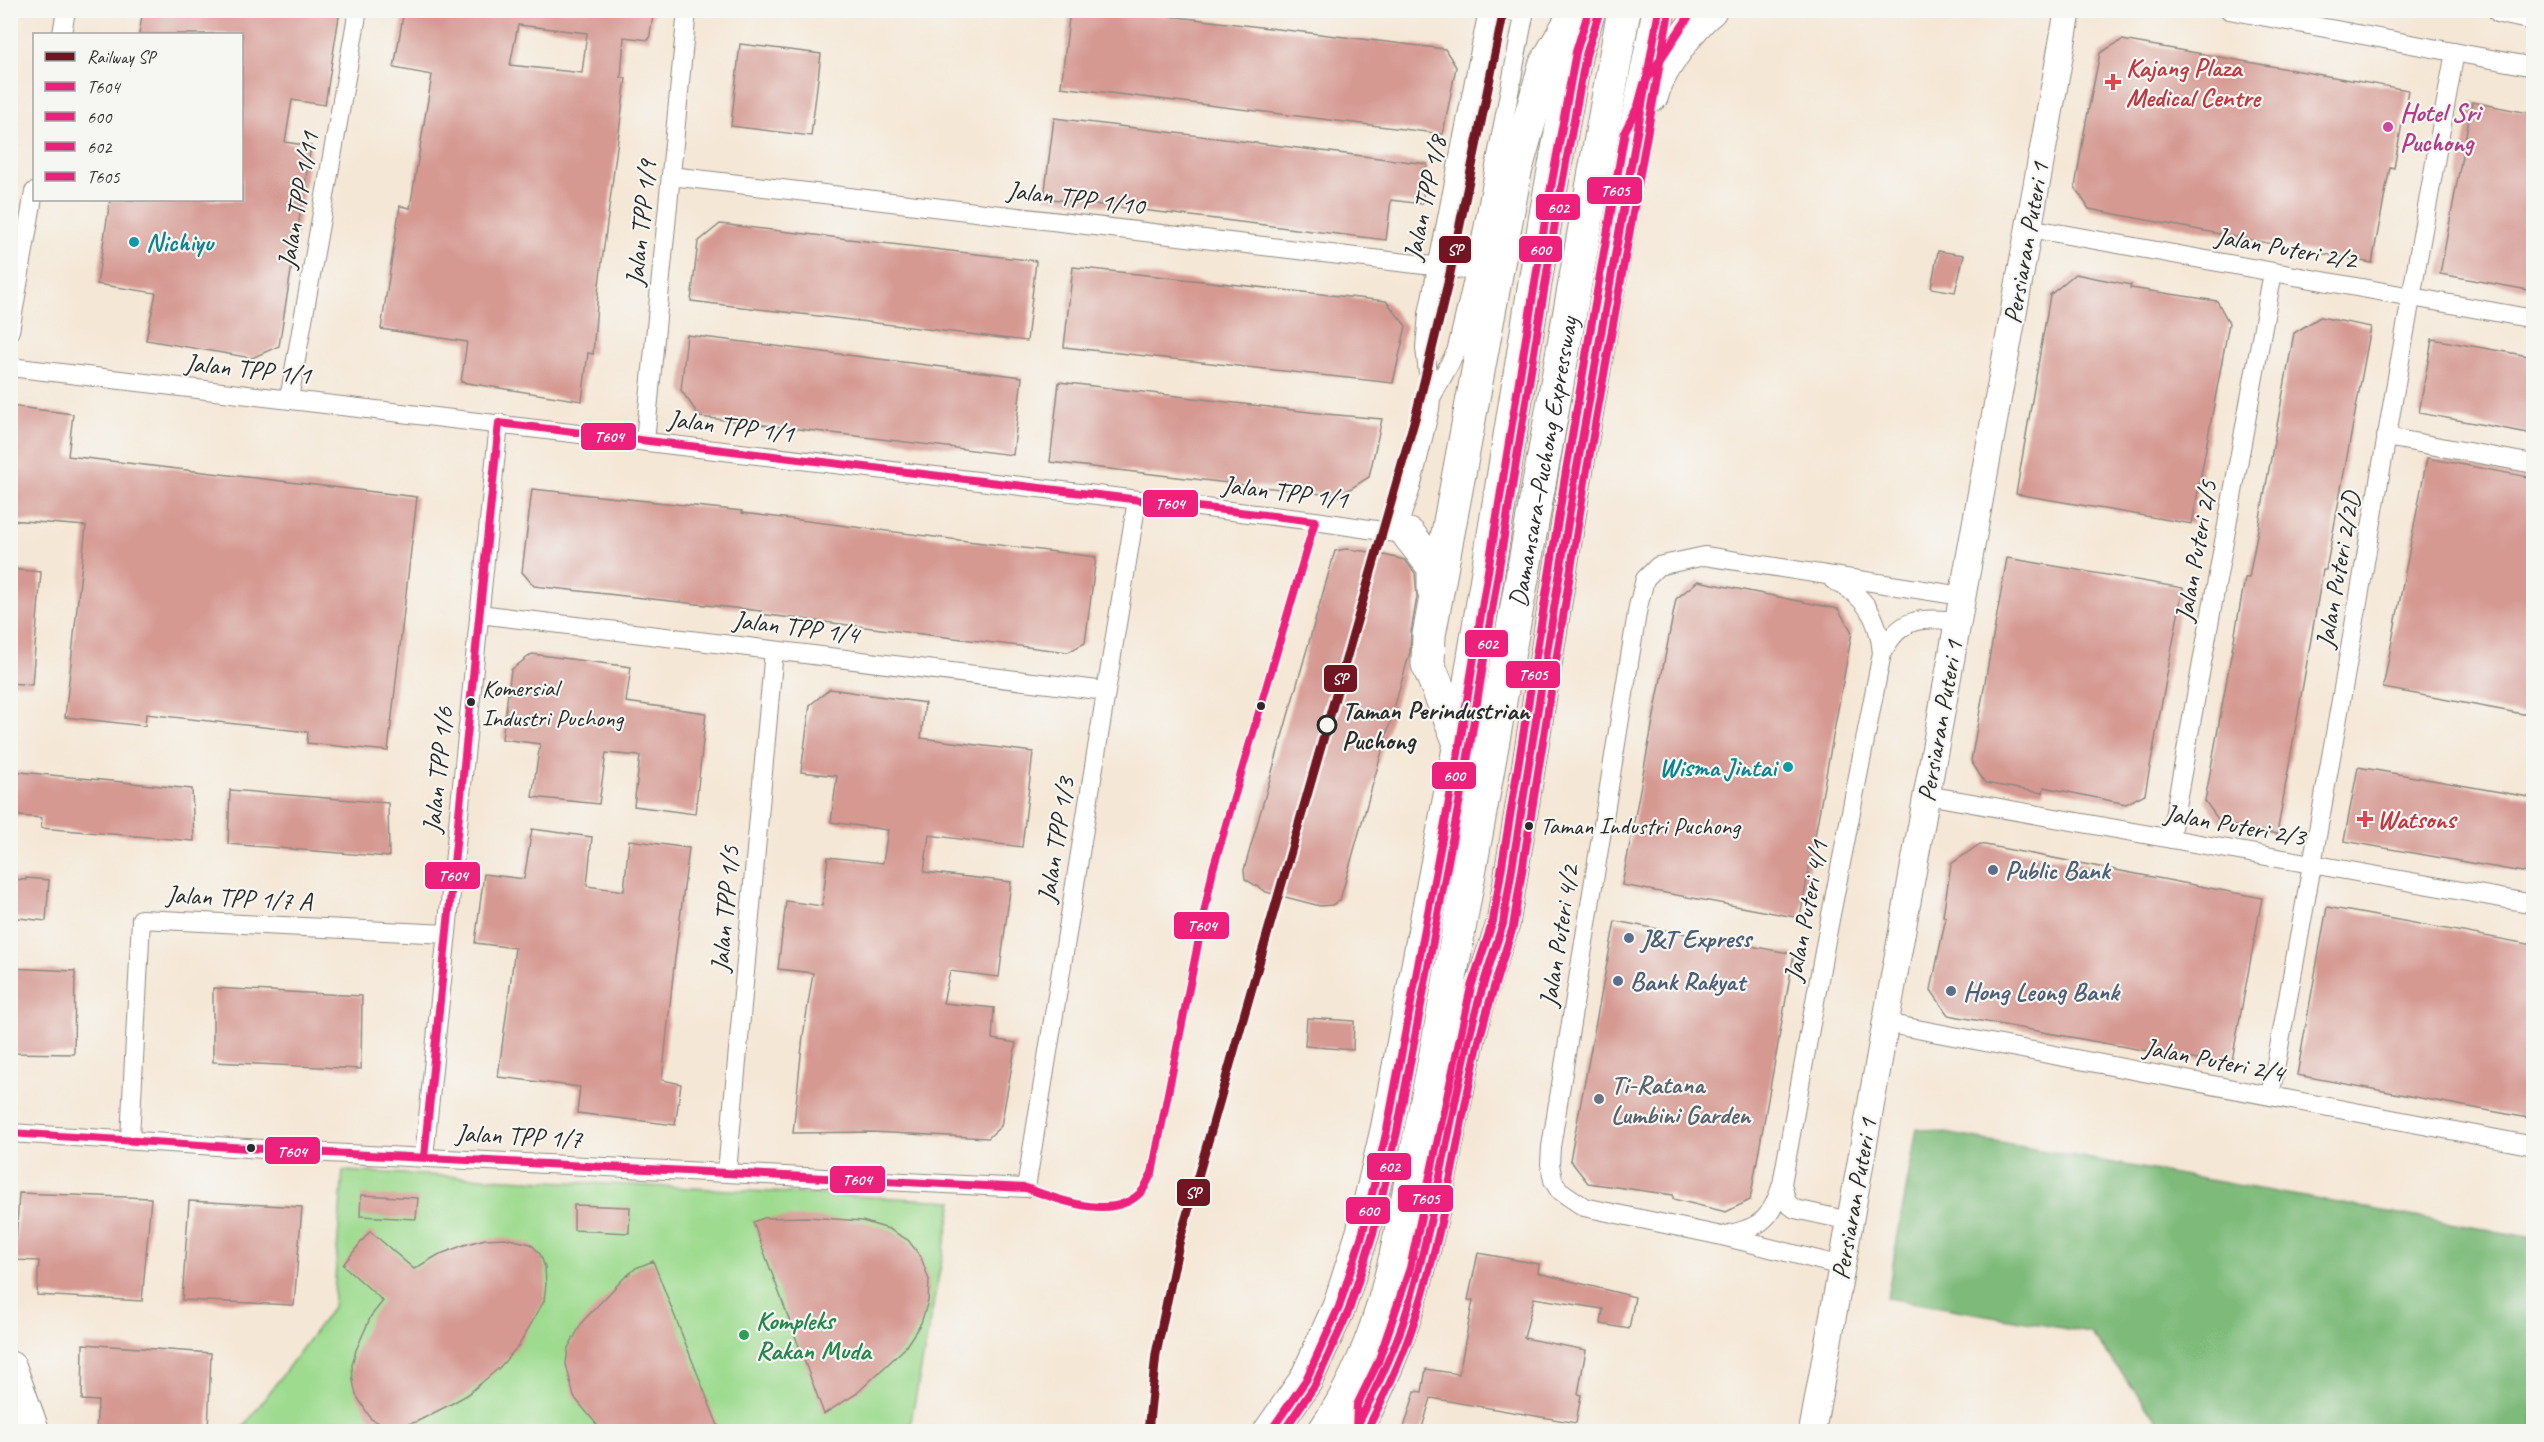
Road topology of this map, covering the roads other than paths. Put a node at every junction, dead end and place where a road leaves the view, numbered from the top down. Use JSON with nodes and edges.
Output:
{"nodes":[{"id":1,"x":66,"y":10,"type":"edge"},
{"id":2,"x":358,"y":10,"type":"edge"},
{"id":3,"x":687,"y":10,"type":"edge"},
{"id":4,"x":1488,"y":10,"type":"edge"},
{"id":5,"x":1503,"y":10,"type":"edge"},
{"id":6,"x":1577,"y":10,"type":"edge"},
{"id":7,"x":1589,"y":10,"type":"edge"},
{"id":8,"x":1624,"y":10,"type":"edge"},
{"id":9,"x":1659,"y":10,"type":"edge"},
{"id":10,"x":1710,"y":10,"type":"edge"},
{"id":11,"x":2068,"y":10,"type":"edge"},
{"id":12,"x":2229,"y":10,"type":"edge"},
{"id":13,"x":2500,"y":10,"type":"edge"},
{"id":14,"x":1525,"y":12,"type":"edge"},
{"id":15,"x":2534,"y":17,"type":"edge"},
{"id":16,"x":62,"y":33,"type":"edge"},
{"id":17,"x":2455,"y":52,"type":"junction"},
{"id":18,"x":2534,"y":67,"type":"edge"},
{"id":19,"x":1635,"y":134,"type":"junction"},
{"id":20,"x":671,"y":176,"type":"junction"},
{"id":21,"x":33,"y":198,"type":"edge"},
{"id":22,"x":2029,"y":228,"type":"junction"},
{"id":23,"x":1436,"y":267,"type":"junction"},
{"id":24,"x":1475,"y":271,"type":"junction"},
{"id":25,"x":2273,"y":272,"type":"junction"},
{"id":26,"x":2410,"y":296,"type":"junction"},
{"id":27,"x":2534,"y":319,"type":"edge"},
{"id":28,"x":10,"y":332,"type":"edge"},
{"id":29,"x":10,"y":367,"type":"edge"},
{"id":30,"x":1431,"y":398,"type":"junction"},
{"id":31,"x":289,"y":399,"type":"junction"},
{"id":32,"x":499,"y":423,"type":"junction"},
{"id":33,"x":2386,"y":437,"type":"junction"},
{"id":34,"x":645,"y":441,"type":"junction"},
{"id":35,"x":2534,"y":464,"type":"edge"},
{"id":36,"x":1137,"y":500,"type":"junction"},
{"id":37,"x":1452,"y":507,"type":"junction"},
{"id":38,"x":1402,"y":534,"type":"junction"},
{"id":39,"x":1820,"y":574,"type":"junction"},
{"id":40,"x":1435,"y":604,"type":"junction"},
{"id":41,"x":1960,"y":608,"type":"junction"},
{"id":42,"x":479,"y":614,"type":"junction"},
{"id":43,"x":774,"y":650,"type":"junction"},
{"id":44,"x":1882,"y":653,"type":"junction"},
{"id":45,"x":1506,"y":668,"type":"junction"},
{"id":46,"x":1106,"y":691,"type":"junction"},
{"id":47,"x":1460,"y":743,"type":"junction"},
{"id":48,"x":1927,"y":795,"type":"junction"},
{"id":49,"x":2170,"y":839,"type":"junction"},
{"id":50,"x":2314,"y":865,"type":"junction"},
{"id":51,"x":2534,"y":904,"type":"edge"},
{"id":52,"x":447,"y":934,"type":"junction"},
{"id":53,"x":1481,"y":989,"type":"junction"},
{"id":54,"x":1886,"y":1023,"type":"junction"},
{"id":55,"x":2270,"y":1096,"type":"junction"},
{"id":56,"x":10,"y":1133,"type":"edge"},
{"id":57,"x":130,"y":1139,"type":"junction"},
{"id":58,"x":2534,"y":1146,"type":"edge"},
{"id":59,"x":424,"y":1157,"type":"junction"},
{"id":60,"x":727,"y":1173,"type":"junction"},
{"id":61,"x":1782,"y":1185,"type":"junction"},
{"id":62,"x":1026,"y":1188,"type":"joint"},
{"id":63,"x":1850,"y":1221,"type":"junction"},
{"id":64,"x":1722,"y":1236,"type":"junction"},
{"id":65,"x":1842,"y":1266,"type":"junction"},
{"id":66,"x":10,"y":1368,"type":"edge"},
{"id":67,"x":33,"y":1431,"type":"edge"},
{"id":68,"x":1270,"y":1431,"type":"edge"},
{"id":69,"x":1324,"y":1431,"type":"edge"},
{"id":70,"x":1354,"y":1431,"type":"edge"},
{"id":71,"x":1812,"y":1431,"type":"edge"}],
"edges":[{"from":1,"to":16,"type":"street"},
{"from":2,"to":31,"type":"street","name":"Jalan TPP 1/11"},
{"from":3,"to":20,"type":"street","name":"Jalan TPP 1/9"},
{"from":4,"to":23,"type":"street","name":"Jalan TPP 1/8"},
{"from":5,"to":14,"type":"street"},
{"from":6,"to":37,"type":"highway"},
{"from":7,"to":47,"type":"highway","name":"Damansara–Puchong Expressway"},
{"from":8,"to":45,"type":"highway","name":"Damansara–Puchong Expressway"},
{"from":9,"to":19,"type":"highway"},
{"from":10,"to":19,"type":"highway"},
{"from":11,"to":22,"type":"street","name":"Persiaran Puteri 1"},
{"from":12,"to":17,"type":"street"},
{"from":13,"to":15,"type":"street"},
{"from":14,"to":24,"type":"street","name":"Jalan TPP 1/8"},
{"from":17,"to":18,"type":"street"},
{"from":17,"to":26,"type":"street","name":"Jalan Puteri 2/2D"},
{"from":19,"to":53,"type":"highway"},
{"from":20,"to":23,"type":"street","name":"Jalan TPP 1/10"},
{"from":20,"to":34,"type":"street","name":"Jalan TPP 1/9"},
{"from":21,"to":28,"type":"street"},
{"from":22,"to":25,"type":"street","name":"Jalan Puteri 2/2"},
{"from":22,"to":41,"type":"street","name":"Persiaran Puteri 1"},
{"from":23,"to":24,"type":"street","name":"Jalan TPP 1/10"},
{"from":23,"to":30,"type":"street","name":"Jalan TPP 1/8"},
{"from":24,"to":30,"type":"street","name":"Jalan TPP 1/8"},
{"from":25,"to":26,"type":"street","name":"Jalan Puteri 2/2"},
{"from":25,"to":49,"type":"street","name":"Jalan Puteri 2/5"},
{"from":26,"to":27,"type":"street","name":"Jalan Puteri 2/2"},
{"from":26,"to":33,"type":"street","name":"Jalan Puteri 2/2D"},
{"from":29,"to":31,"type":"street","name":"Jalan TPP 1/1"},
{"from":30,"to":38,"type":"street","name":"Jalan TPP 1/8"},
{"from":31,"to":32,"type":"street","name":"Jalan TPP 1/1"},
{"from":32,"to":34,"type":"street","name":"Jalan TPP 1/1"},
{"from":32,"to":42,"type":"street","name":"Jalan TPP 1/6"},
{"from":33,"to":35,"type":"street"},
{"from":33,"to":50,"type":"street","name":"Jalan Puteri 2/2D"},
{"from":34,"to":36,"type":"street","name":"Jalan TPP 1/1"},
{"from":36,"to":38,"type":"street","name":"Jalan TPP 1/1"},
{"from":36,"to":46,"type":"street","name":"Jalan TPP 1/3"},
{"from":37,"to":38,"type":"highway"},
{"from":37,"to":40,"type":"highway"},
{"from":38,"to":40,"type":"highway"},
{"from":39,"to":41,"type":"street","name":"Jalan Puteri 4/2"},
{"from":39,"to":44,"type":"street"},
{"from":39,"to":64,"type":"street","name":"Jalan Puteri 4/2"},
{"from":40,"to":47,"type":"highway"},
{"from":41,"to":44,"type":"street","name":"Jalan Puteri 4/1"},
{"from":41,"to":48,"type":"street","name":"Persiaran Puteri 1"},
{"from":42,"to":43,"type":"street","name":"Jalan TPP 1/4"},
{"from":42,"to":52,"type":"street","name":"Jalan TPP 1/6"},
{"from":43,"to":46,"type":"street","name":"Jalan TPP 1/4"},
{"from":43,"to":60,"type":"street","name":"Jalan TPP 1/5"},
{"from":44,"to":61,"type":"street","name":"Jalan Puteri 4/1"},
{"from":45,"to":53,"type":"highway"},
{"from":45,"to":69,"type":"highway","name":"Damansara–Puchong Expressway"},
{"from":46,"to":62,"type":"street","name":"Jalan TPP 1/3"},
{"from":47,"to":68,"type":"highway","name":"Damansara–Puchong Expressway"},
{"from":48,"to":49,"type":"street","name":"Jalan Puteri 2/3"},
{"from":48,"to":54,"type":"street","name":"Persiaran Puteri 1"},
{"from":49,"to":50,"type":"street","name":"Jalan Puteri 2/3"},
{"from":50,"to":51,"type":"street","name":"Jalan Puteri 2/3"},
{"from":50,"to":55,"type":"street","name":"Jalan Puteri 2/2D"},
{"from":52,"to":57,"type":"street","name":"Jalan TPP 1/7 A"},
{"from":52,"to":59,"type":"street","name":"Jalan TPP 1/6"},
{"from":53,"to":70,"type":"highway"},
{"from":54,"to":55,"type":"street","name":"Jalan Puteri 2/4"},
{"from":54,"to":63,"type":"street","name":"Persiaran Puteri 1"},
{"from":55,"to":58,"type":"street","name":"Jalan Puteri 2/4"},
{"from":56,"to":57,"type":"street","name":"Jalan TPP 1/7"},
{"from":57,"to":59,"type":"street","name":"Jalan TPP 1/7"},
{"from":59,"to":60,"type":"street","name":"Jalan TPP 1/7"},
{"from":60,"to":62,"type":"street","name":"Jalan TPP 1/7"},
{"from":61,"to":63,"type":"street"},
{"from":61,"to":64,"type":"street","name":"Jalan Puteri 4/1"},
{"from":63,"to":65,"type":"street","name":"Persiaran Puteri 1"},
{"from":64,"to":65,"type":"street","name":"Jalan Puteri 4/2"},
{"from":65,"to":71,"type":"street","name":"Persiaran Puteri 1"},
{"from":66,"to":67,"type":"highway"}]}
